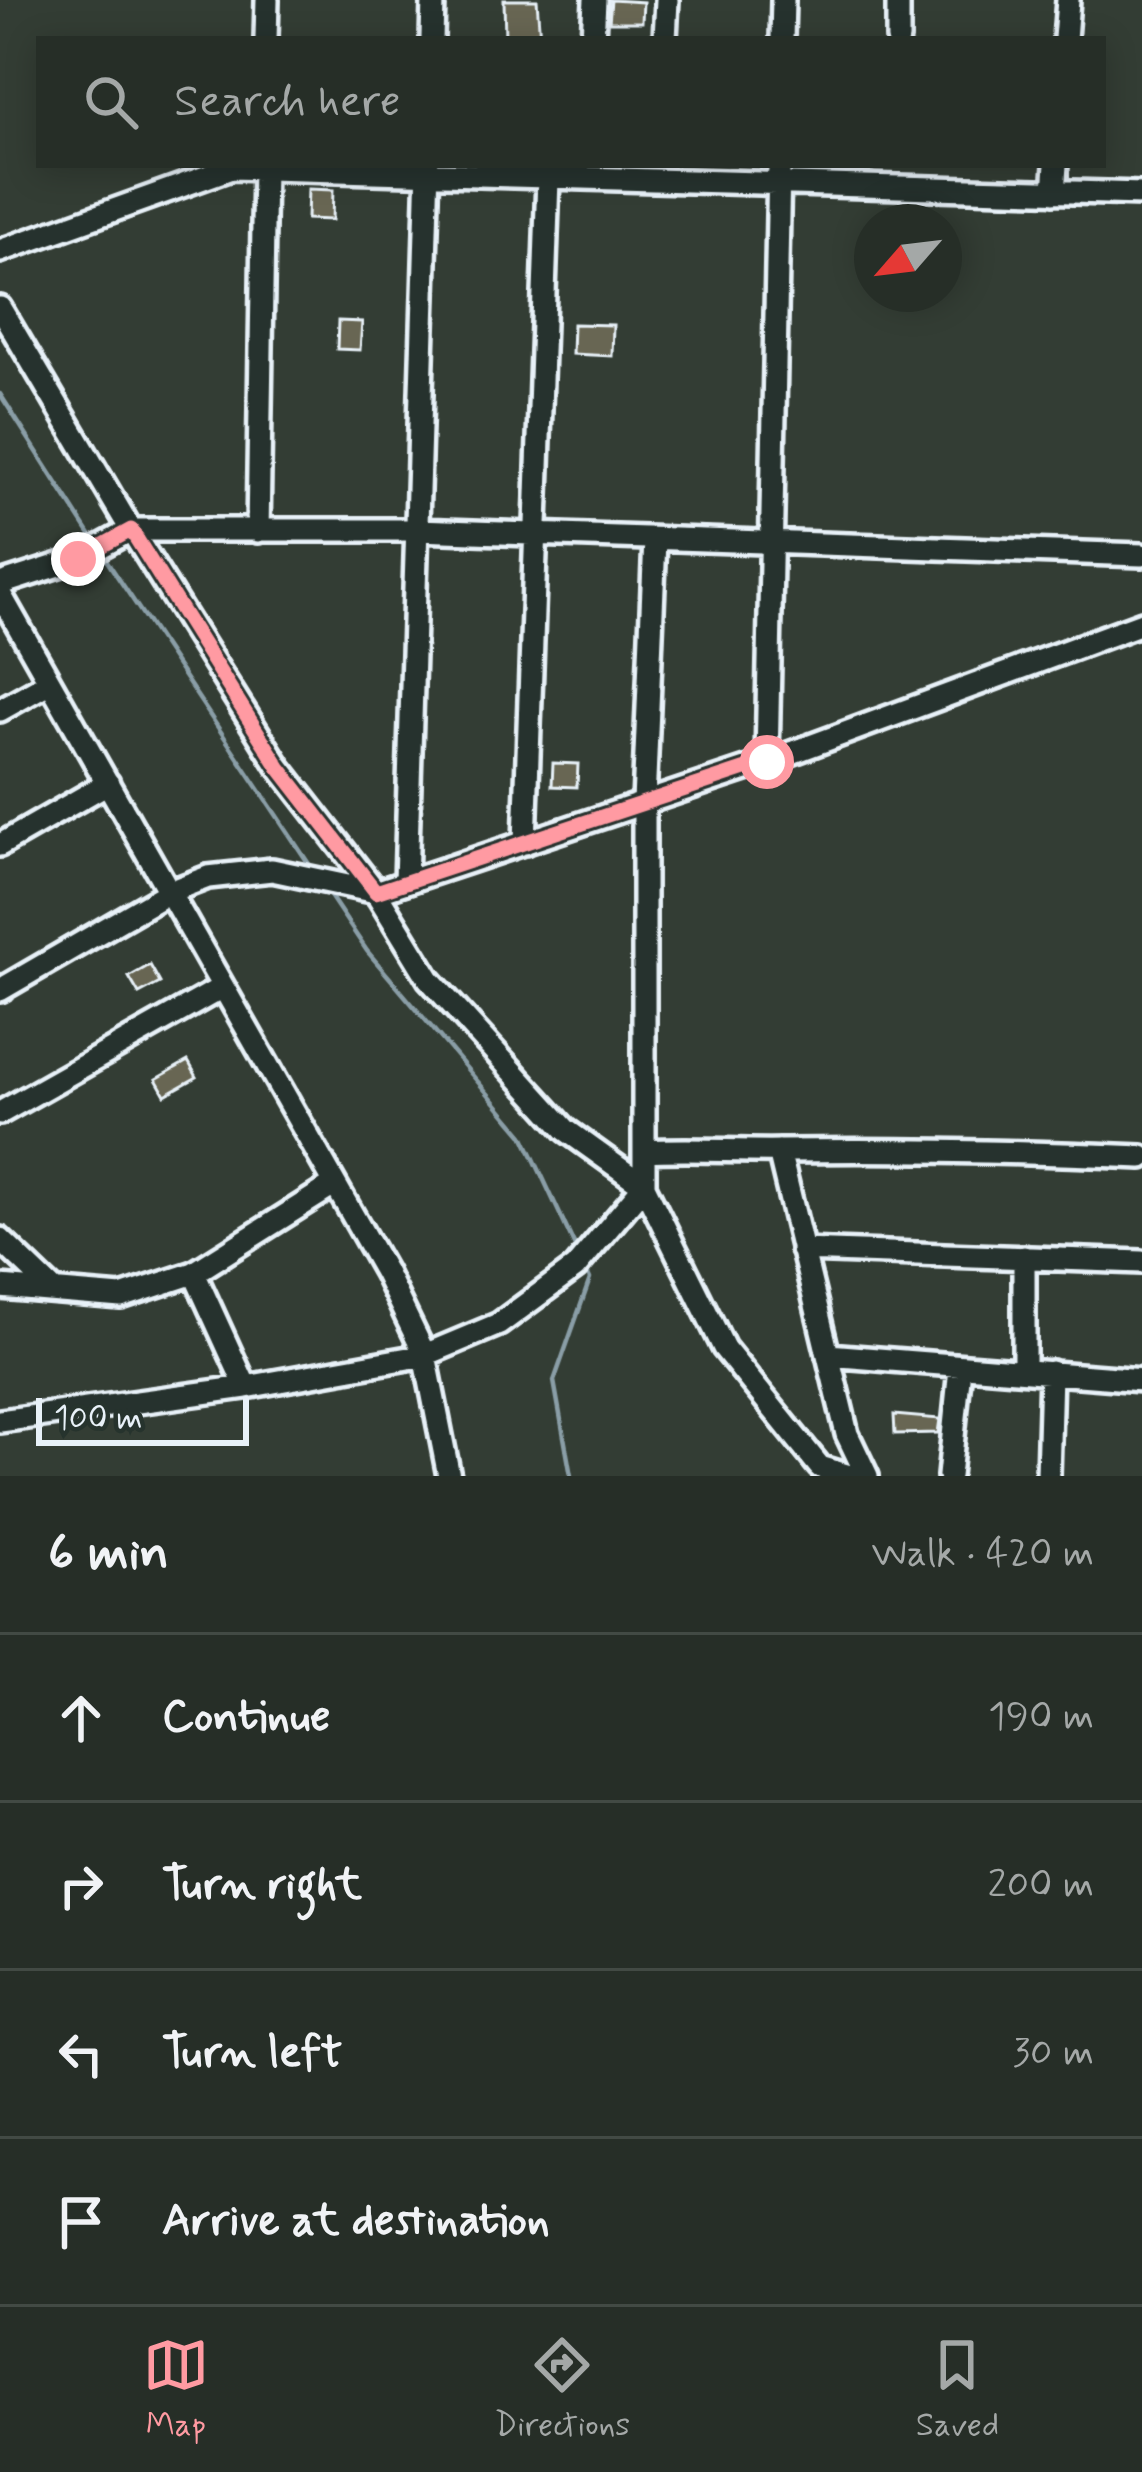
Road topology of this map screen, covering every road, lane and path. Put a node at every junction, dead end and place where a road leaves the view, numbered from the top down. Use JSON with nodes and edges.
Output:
{"nodes":[{"id":1,"x":267,"y":0,"type":"edge"},
{"id":2,"x":433,"y":0,"type":"edge"},
{"id":3,"x":595,"y":0,"type":"edge"},
{"id":4,"x":667,"y":0,"type":"edge"},
{"id":5,"x":783,"y":0,"type":"edge"},
{"id":6,"x":898,"y":0,"type":"edge"},
{"id":7,"x":1068,"y":0,"type":"edge"},
{"id":8,"x":266,"y":36,"type":"edge"},
{"id":9,"x":432,"y":36,"type":"edge"},
{"id":10,"x":593,"y":36,"type":"edge"},
{"id":11,"x":665,"y":36,"type":"edge"},
{"id":12,"x":782,"y":36,"type":"edge"},
{"id":13,"x":898,"y":36,"type":"edge"},
{"id":14,"x":1065,"y":36,"type":"edge"},
{"id":15,"x":231,"y":168,"type":"edge"},
{"id":16,"x":264,"y":168,"type":"edge"},
{"id":17,"x":319,"y":168,"type":"edge"},
{"id":18,"x":1056,"y":168,"type":"edge"},
{"id":19,"x":428,"y":170,"type":"edge"},
{"id":20,"x":590,"y":172,"type":"edge"},
{"id":21,"x":660,"y":173,"type":"edge"},
{"id":22,"x":779,"y":175,"type":"edge"},
{"id":23,"x":899,"y":176,"type":"edge"},
{"id":24,"x":548,"y":178,"type":"junction"},
{"id":25,"x":1054,"y":192,"type":"junction"},
{"id":26,"x":1142,"y":194,"type":"edge"},
{"id":27,"x":0,"y":251,"type":"edge"},
{"id":28,"x":0,"y":308,"type":"edge"},
{"id":29,"x":131,"y":530,"type":"junction"},
{"id":30,"x":417,"y":530,"type":"junction"},
{"id":31,"x":258,"y":531,"type":"junction"},
{"id":32,"x":536,"y":535,"type":"junction"},
{"id":33,"x":655,"y":539,"type":"junction"},
{"id":34,"x":769,"y":542,"type":"junction"},
{"id":35,"x":1142,"y":555,"type":"edge"},
{"id":36,"x":0,"y":584,"type":"edge"},
{"id":37,"x":0,"y":594,"type":"edge"},
{"id":38,"x":1142,"y":622,"type":"edge"},
{"id":39,"x":50,"y":682,"type":"junction"},
{"id":40,"x":0,"y":710,"type":"edge"},
{"id":41,"x":767,"y":762,"type":"junction"},
{"id":42,"x":108,"y":783,"type":"junction"},
{"id":43,"x":644,"y":802,"type":"junction"},
{"id":44,"x":525,"y":843,"type":"junction"},
{"id":45,"x":0,"y":845,"type":"edge"},
{"id":46,"x":406,"y":882,"type":"junction"},
{"id":47,"x":169,"y":892,"type":"junction"},
{"id":48,"x":376,"y":892,"type":"junction"},
{"id":49,"x":223,"y":987,"type":"junction"},
{"id":50,"x":0,"y":990,"type":"edge"},
{"id":51,"x":0,"y":1113,"type":"edge"},
{"id":52,"x":645,"y":1151,"type":"junction"},
{"id":53,"x":778,"y":1151,"type":"junction"},
{"id":54,"x":1142,"y":1157,"type":"edge"},
{"id":55,"x":335,"y":1184,"type":"junction"},
{"id":56,"x":644,"y":1186,"type":"junction"},
{"id":57,"x":0,"y":1239,"type":"edge"},
{"id":58,"x":802,"y":1250,"type":"junction"},
{"id":59,"x":1024,"y":1257,"type":"junction"},
{"id":60,"x":1142,"y":1262,"type":"edge"},
{"id":61,"x":194,"y":1273,"type":"junction"},
{"id":62,"x":0,"y":1287,"type":"edge"},
{"id":63,"x":52,"y":1289,"type":"junction"},
{"id":64,"x":425,"y":1355,"type":"junction"},
{"id":65,"x":828,"y":1355,"type":"junction"},
{"id":66,"x":960,"y":1368,"type":"junction"},
{"id":67,"x":1024,"y":1370,"type":"junction"},
{"id":68,"x":1051,"y":1372,"type":"junction"},
{"id":69,"x":1142,"y":1380,"type":"edge"},
{"id":70,"x":246,"y":1388,"type":"junction"},
{"id":71,"x":0,"y":1421,"type":"edge"},
{"id":72,"x":449,"y":1476,"type":"edge"},
{"id":73,"x":850,"y":1476,"type":"edge"},
{"id":74,"x":867,"y":1476,"type":"edge"},
{"id":75,"x":949,"y":1476,"type":"edge"},
{"id":76,"x":1048,"y":1476,"type":"edge"}],
"edges":[{"from":1,"to":8,"type":"street"},
{"from":2,"to":9,"type":"street"},
{"from":3,"to":10,"type":"street"},
{"from":4,"to":11,"type":"street"},
{"from":5,"to":12,"type":"street"},
{"from":6,"to":13,"type":"street"},
{"from":7,"to":14,"type":"street"},
{"from":15,"to":27,"type":"street"},
{"from":16,"to":31,"type":"street"},
{"from":17,"to":19,"type":"street"},
{"from":18,"to":25,"type":"street"},
{"from":19,"to":24,"type":"street"},
{"from":19,"to":30,"type":"street"},
{"from":20,"to":21,"type":"street"},
{"from":20,"to":24,"type":"street"},
{"from":21,"to":22,"type":"street"},
{"from":22,"to":23,"type":"street"},
{"from":22,"to":34,"type":"street"},
{"from":23,"to":25,"type":"street"},
{"from":24,"to":32,"type":"street"},
{"from":25,"to":26,"type":"street"},
{"from":28,"to":29,"type":"street"},
{"from":29,"to":31,"type":"street"},
{"from":29,"to":36,"type":"street"},
{"from":29,"to":48,"type":"street"},
{"from":30,"to":31,"type":"street"},
{"from":30,"to":32,"type":"street"},
{"from":30,"to":46,"type":"street"},
{"from":32,"to":33,"type":"street"},
{"from":32,"to":44,"type":"street"},
{"from":33,"to":34,"type":"street"},
{"from":33,"to":43,"type":"street"},
{"from":34,"to":35,"type":"street"},
{"from":34,"to":41,"type":"street"},
{"from":37,"to":39,"type":"street"},
{"from":38,"to":41,"type":"street"},
{"from":39,"to":40,"type":"street"},
{"from":39,"to":42,"type":"street"},
{"from":41,"to":43,"type":"street"},
{"from":42,"to":45,"type":"street"},
{"from":42,"to":47,"type":"street"},
{"from":43,"to":44,"type":"street"},
{"from":43,"to":52,"type":"street"},
{"from":44,"to":46,"type":"street"},
{"from":46,"to":48,"type":"street"},
{"from":47,"to":48,"type":"street"},
{"from":47,"to":49,"type":"street"},
{"from":47,"to":50,"type":"street"},
{"from":48,"to":56,"type":"street"},
{"from":49,"to":51,"type":"street"},
{"from":49,"to":55,"type":"street"},
{"from":52,"to":53,"type":"street"},
{"from":52,"to":56,"type":"street"},
{"from":53,"to":54,"type":"street"},
{"from":53,"to":58,"type":"street"},
{"from":55,"to":61,"type":"street"},
{"from":55,"to":64,"type":"street"},
{"from":56,"to":64,"type":"street"},
{"from":56,"to":73,"type":"street"},
{"from":57,"to":63,"type":"street"},
{"from":58,"to":59,"type":"street"},
{"from":58,"to":65,"type":"street"},
{"from":59,"to":60,"type":"street"},
{"from":59,"to":67,"type":"street"},
{"from":61,"to":63,"type":"street"},
{"from":61,"to":70,"type":"street"},
{"from":62,"to":63,"type":"street"},
{"from":64,"to":70,"type":"street"},
{"from":64,"to":72,"type":"street"},
{"from":65,"to":66,"type":"street"},
{"from":65,"to":74,"type":"street"},
{"from":66,"to":67,"type":"street"},
{"from":66,"to":75,"type":"street"},
{"from":67,"to":68,"type":"street"},
{"from":68,"to":69,"type":"street"},
{"from":68,"to":76,"type":"street"},
{"from":70,"to":71,"type":"street"}]}
